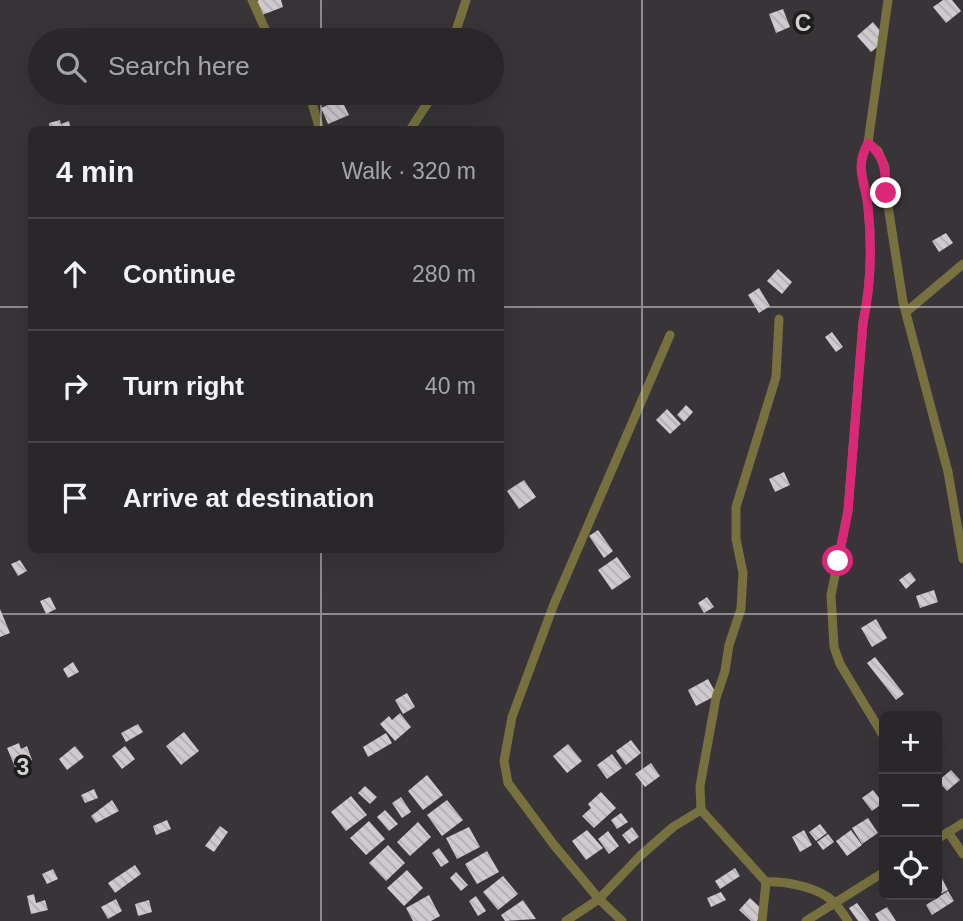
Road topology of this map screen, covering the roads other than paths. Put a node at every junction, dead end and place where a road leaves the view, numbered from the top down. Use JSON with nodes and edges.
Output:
{"nodes":[{"id":1,"x":252,"y":0,"type":"edge"},
{"id":2,"x":466,"y":0,"type":"edge"},
{"id":3,"x":889,"y":3,"type":"edge"},
{"id":4,"x":265,"y":28,"type":"edge"},
{"id":5,"x":457,"y":28,"type":"edge"},
{"id":6,"x":313,"y":105,"type":"edge"},
{"id":7,"x":426,"y":105,"type":"edge"},
{"id":8,"x":319,"y":126,"type":"edge"},
{"id":9,"x":413,"y":126,"type":"edge"},
{"id":10,"x":868,"y":143,"type":"junction"},
{"id":11,"x":963,"y":264,"type":"edge"},
{"id":12,"x":906,"y":312,"type":"junction"},
{"id":13,"x":779,"y":319,"type":"dead end"},
{"id":14,"x":670,"y":335,"type":"dead end"},
{"id":15,"x":963,"y":559,"type":"edge"},
{"id":16,"x":879,"y":729,"type":"edge"},
{"id":17,"x":701,"y":810,"type":"junction"},
{"id":18,"x":963,"y":822,"type":"edge"},
{"id":19,"x":948,"y":832,"type":"junction"},
{"id":20,"x":940,"y":837,"type":"edge"},
{"id":21,"x":963,"y":854,"type":"edge"},
{"id":22,"x":879,"y":875,"type":"edge"},
{"id":23,"x":766,"y":882,"type":"junction"},
{"id":24,"x":599,"y":899,"type":"junction"},
{"id":25,"x":834,"y":904,"type":"junction"},
{"id":26,"x":566,"y":921,"type":"edge"},
{"id":27,"x":622,"y":921,"type":"edge"},
{"id":28,"x":762,"y":921,"type":"edge"},
{"id":29,"x":806,"y":921,"type":"edge"},
{"id":30,"x":848,"y":921,"type":"edge"}],
"edges":[{"from":1,"to":4,"type":"street"},
{"from":2,"to":5,"type":"street"},
{"from":3,"to":10,"type":"street"},
{"from":6,"to":8,"type":"street"},
{"from":7,"to":9,"type":"street"},
{"from":10,"to":12,"type":"street"},
{"from":10,"to":16,"type":"street"},
{"from":11,"to":12,"type":"street"},
{"from":12,"to":15,"type":"street"},
{"from":13,"to":17,"type":"street"},
{"from":14,"to":24,"type":"street"},
{"from":17,"to":23,"type":"street"},
{"from":17,"to":24,"type":"street"},
{"from":18,"to":19,"type":"street"},
{"from":19,"to":20,"type":"street"},
{"from":19,"to":21,"type":"street"},
{"from":22,"to":25,"type":"street"},
{"from":23,"to":25,"type":"street"},
{"from":23,"to":28,"type":"street"},
{"from":24,"to":26,"type":"street"},
{"from":24,"to":27,"type":"street"},
{"from":25,"to":29,"type":"street"},
{"from":25,"to":30,"type":"street"}]}
